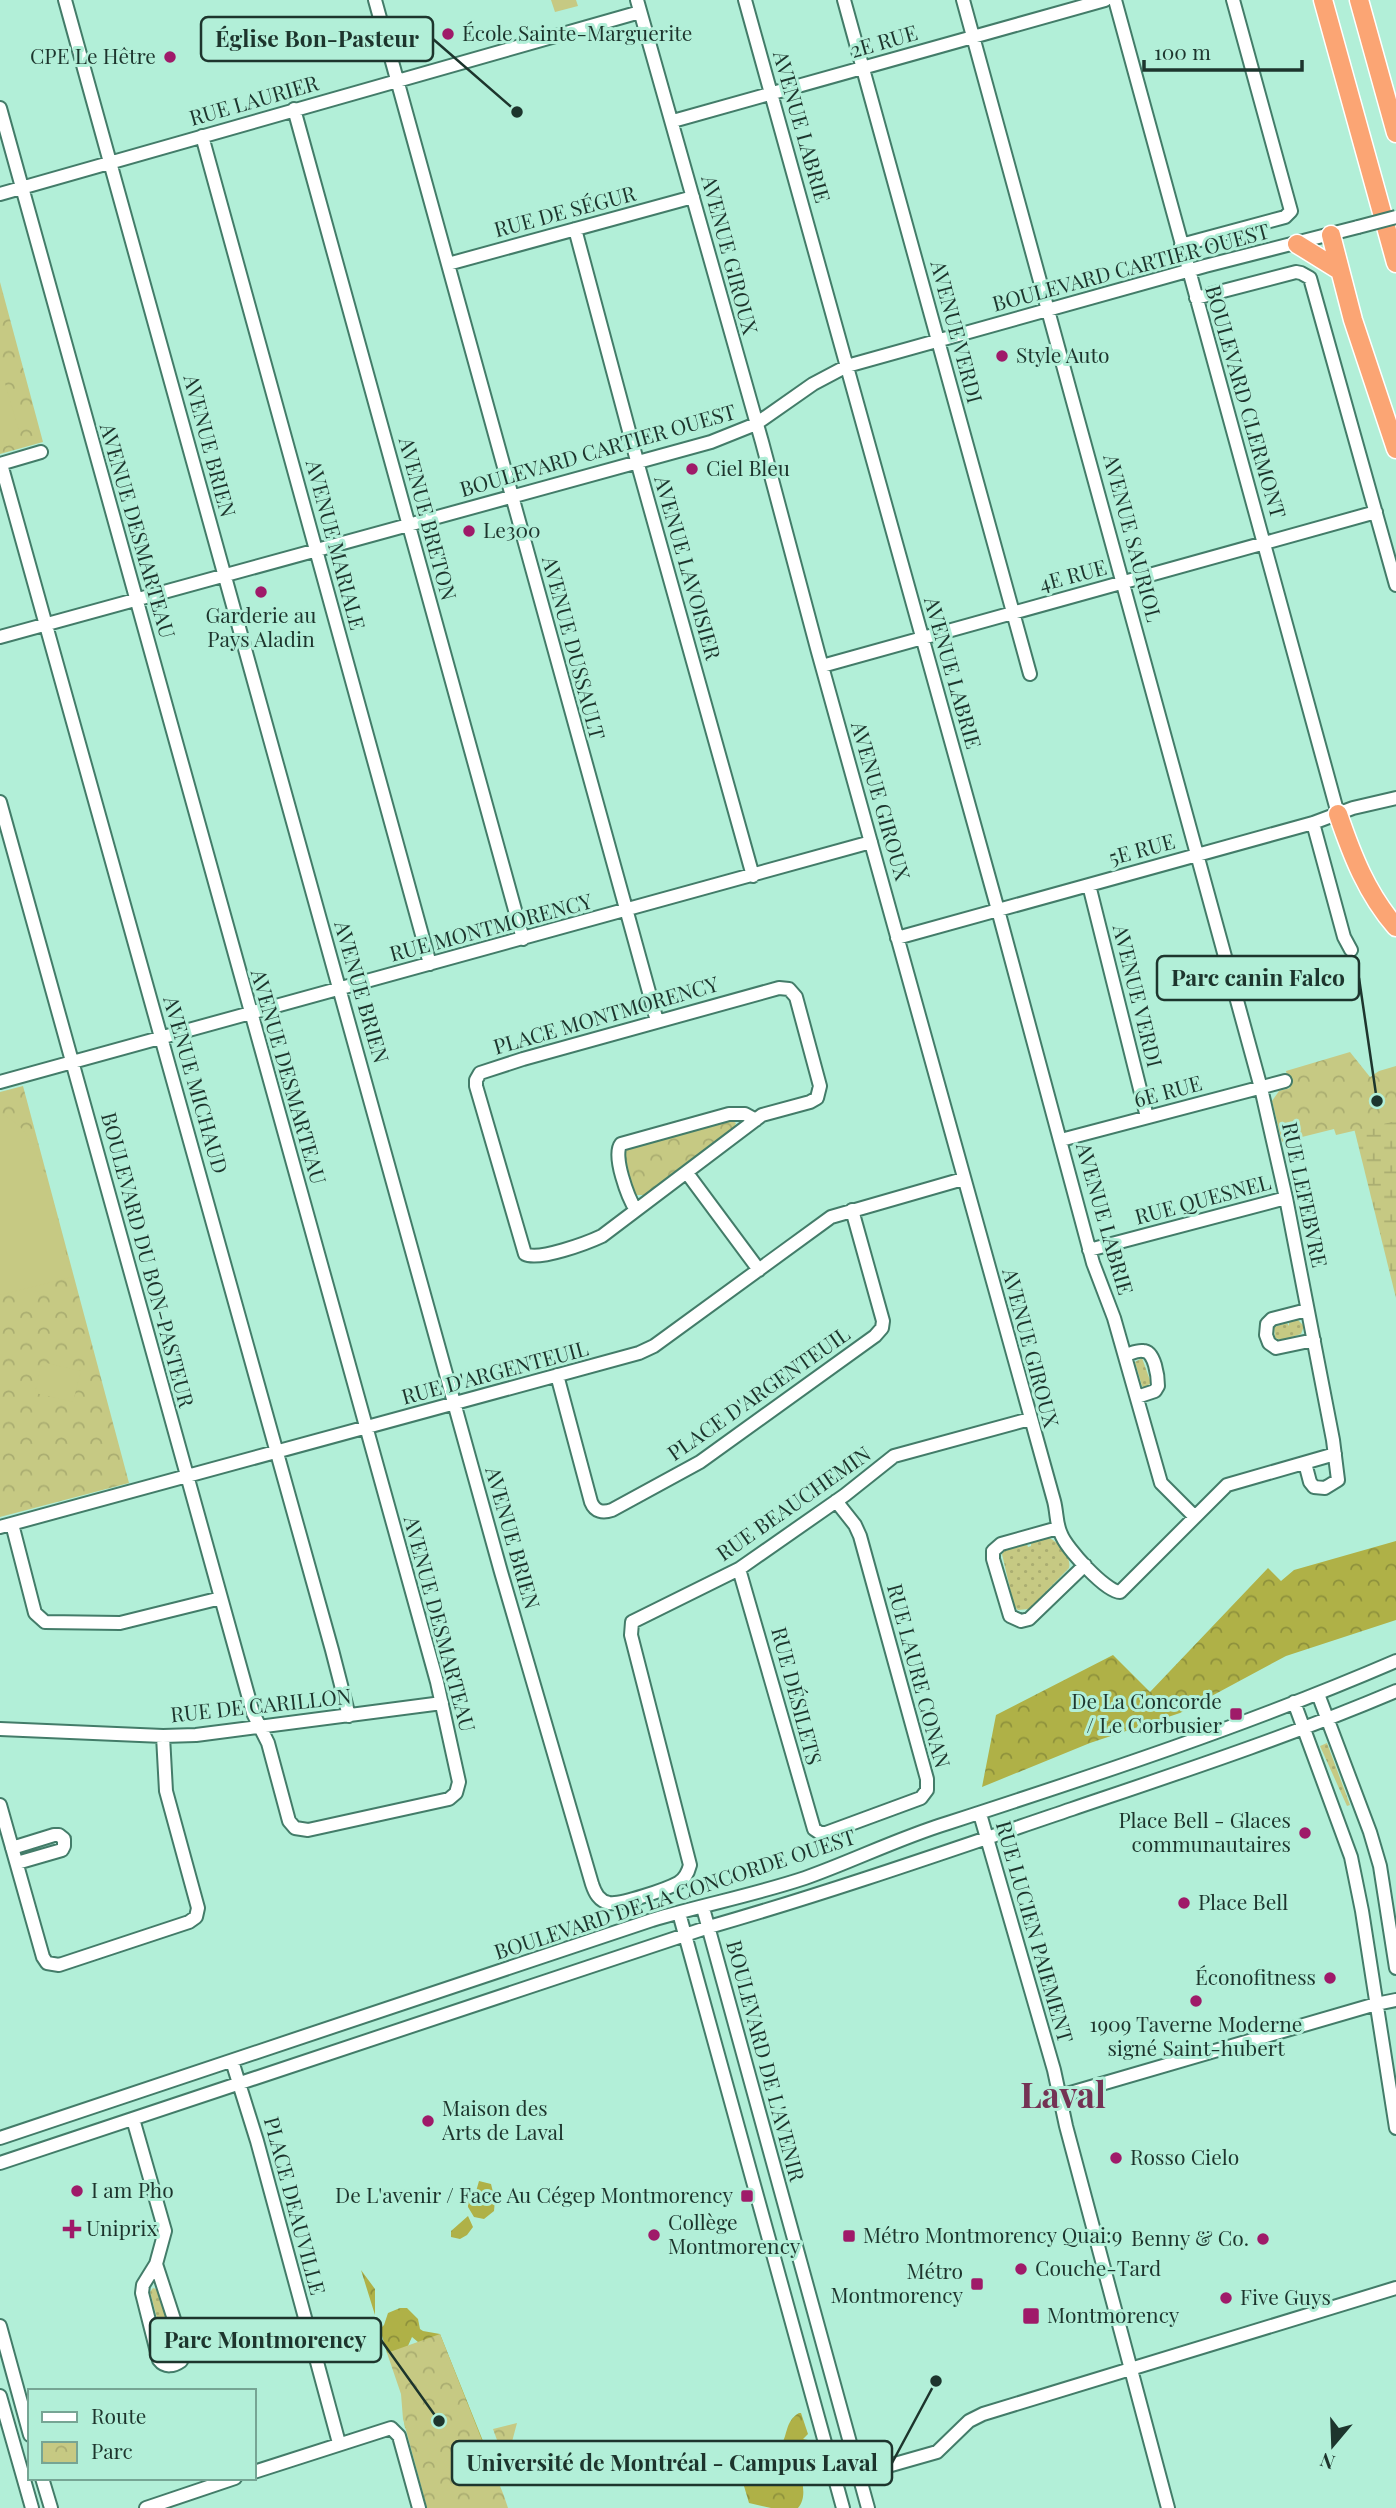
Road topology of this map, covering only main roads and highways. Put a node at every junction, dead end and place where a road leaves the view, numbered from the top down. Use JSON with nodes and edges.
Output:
{"nodes":[{"id":1,"x":1323,"y":0,"type":"edge"},
{"id":2,"x":1359,"y":0,"type":"edge"},
{"id":3,"x":1396,"y":134,"type":"edge"},
{"id":4,"x":1331,"y":235,"type":"road end"},
{"id":5,"x":1297,"y":244,"type":"road end"},
{"id":6,"x":1396,"y":263,"type":"edge"},
{"id":7,"x":1339,"y":270,"type":"junction"},
{"id":8,"x":1396,"y":449,"type":"edge"},
{"id":9,"x":1338,"y":814,"type":"road end"},
{"id":10,"x":1396,"y":927,"type":"edge"}],
"edges":[{"from":1,"to":6,"type":"highway"},
{"from":2,"to":3,"type":"highway"},
{"from":4,"to":7,"type":"highway"},
{"from":5,"to":7,"type":"highway"},
{"from":7,"to":8,"type":"highway"},
{"from":9,"to":10,"type":"highway"}]}
